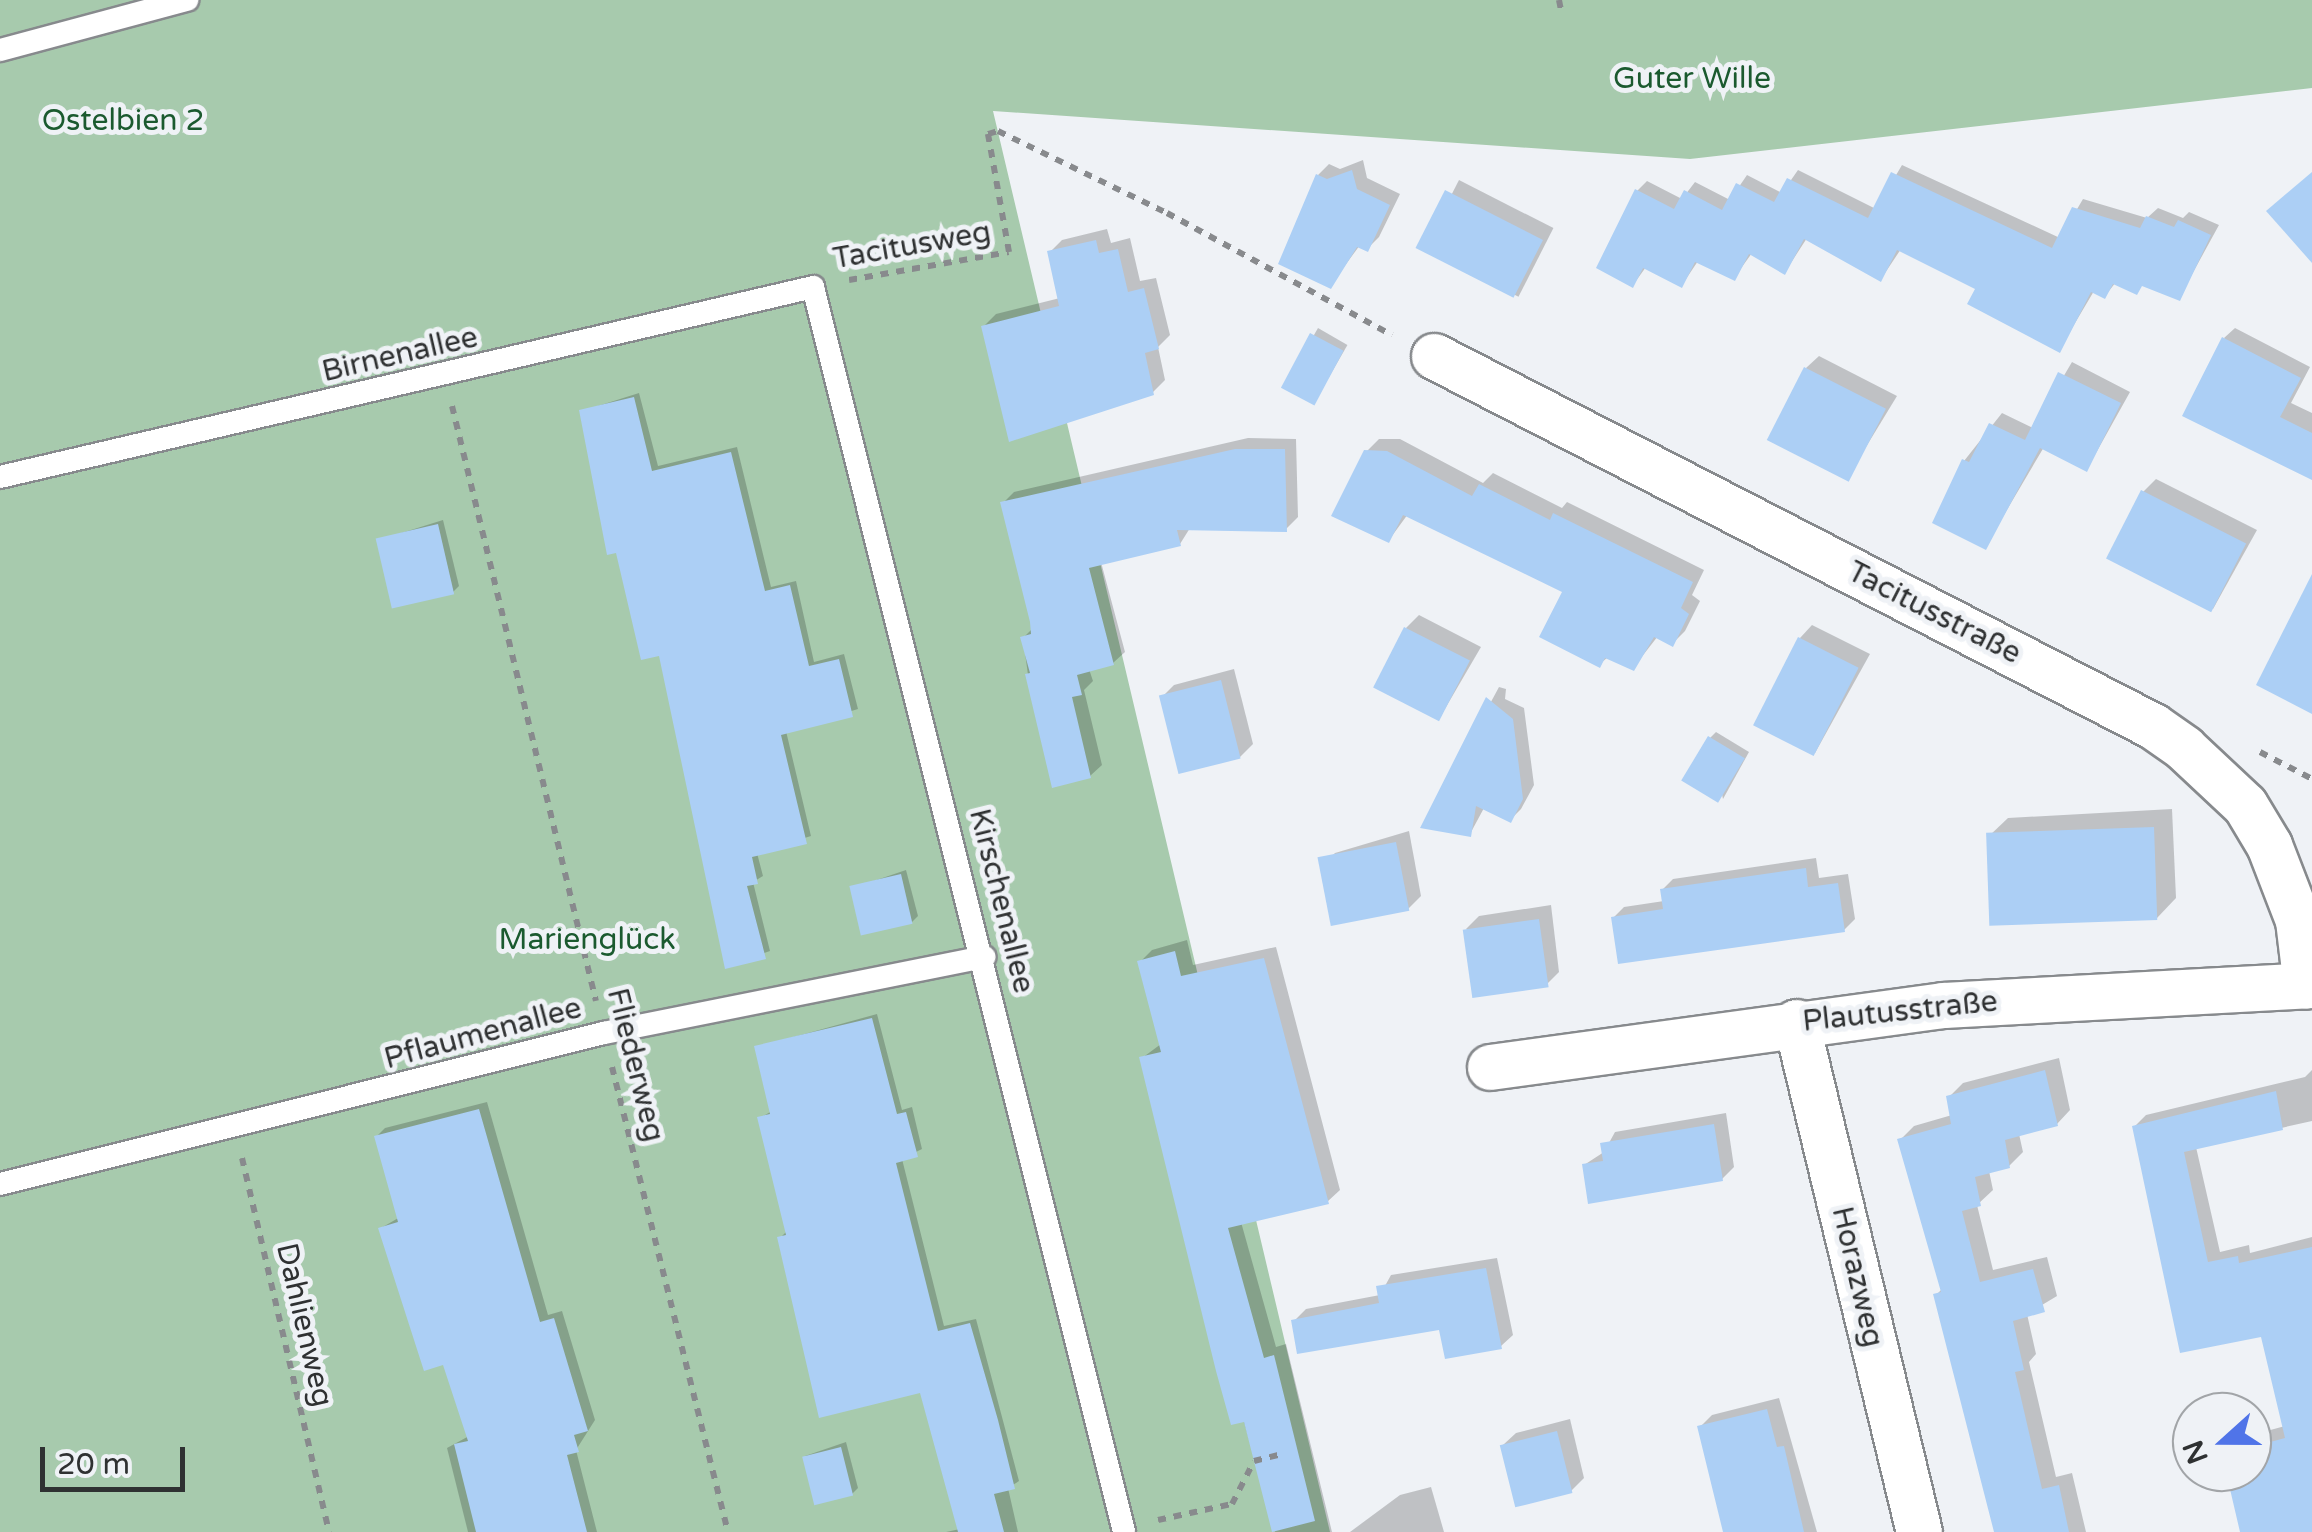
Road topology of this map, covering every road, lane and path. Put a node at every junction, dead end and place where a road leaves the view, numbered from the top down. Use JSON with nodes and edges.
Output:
{"nodes":[{"id":1,"x":187,"y":0,"type":"edge"},
{"id":2,"x":1559,"y":0,"type":"edge"},
{"id":3,"x":1562,"y":10,"type":"dead end"},
{"id":4,"x":0,"y":50,"type":"edge"},
{"id":5,"x":812,"y":287,"type":"junction"},
{"id":6,"x":1434,"y":356,"type":"joint"},
{"id":7,"x":445,"y":376,"type":"junction"},
{"id":8,"x":0,"y":477,"type":"edge"},
{"id":9,"x":984,"y":957,"type":"junction"},
{"id":10,"x":2309,"y":986,"type":"edge"},
{"id":11,"x":1796,"y":1022,"type":"junction"},
{"id":12,"x":604,"y":1033,"type":"junction"},
{"id":13,"x":1490,"y":1068,"type":"dead end"},
{"id":14,"x":235,"y":1129,"type":"junction"},
{"id":15,"x":0,"y":1184,"type":"edge"},
{"id":16,"x":1283,"y":1454,"type":"dead end"},
{"id":17,"x":1123,"y":1530,"type":"edge"},
{"id":18,"x":329,"y":1532,"type":"edge"},
{"id":19,"x":728,"y":1532,"type":"edge"},
{"id":20,"x":1919,"y":1532,"type":"edge"}],
"edges":[{"from":1,"to":4,"type":"lane"},
{"from":2,"to":3,"type":"path"},
{"from":5,"to":6,"type":"path","name":"Tacitusweg"},
{"from":5,"to":7,"type":"lane","name":"Birnenallee"},
{"from":5,"to":9,"type":"lane","name":"Kirschenallee"},
{"from":6,"to":10,"type":"street","name":"Tacitusstraße"},
{"from":7,"to":8,"type":"lane","name":"Birnenallee"},
{"from":7,"to":12,"type":"path","name":"Fliederweg"},
{"from":9,"to":12,"type":"lane","name":"Pflaumenallee"},
{"from":9,"to":17,"type":"lane","name":"Kirschenallee"},
{"from":10,"to":11,"type":"street","name":"Plautusstraße"},
{"from":11,"to":13,"type":"street","name":"Plautusstraße"},
{"from":11,"to":20,"type":"street","name":"Horazweg"},
{"from":12,"to":14,"type":"lane","name":"Pflaumenallee"},
{"from":12,"to":19,"type":"path","name":"Fliederweg"},
{"from":14,"to":15,"type":"lane","name":"Pflaumenallee"},
{"from":14,"to":18,"type":"path","name":"Dahlienweg"},
{"from":16,"to":17,"type":"path"}]}
